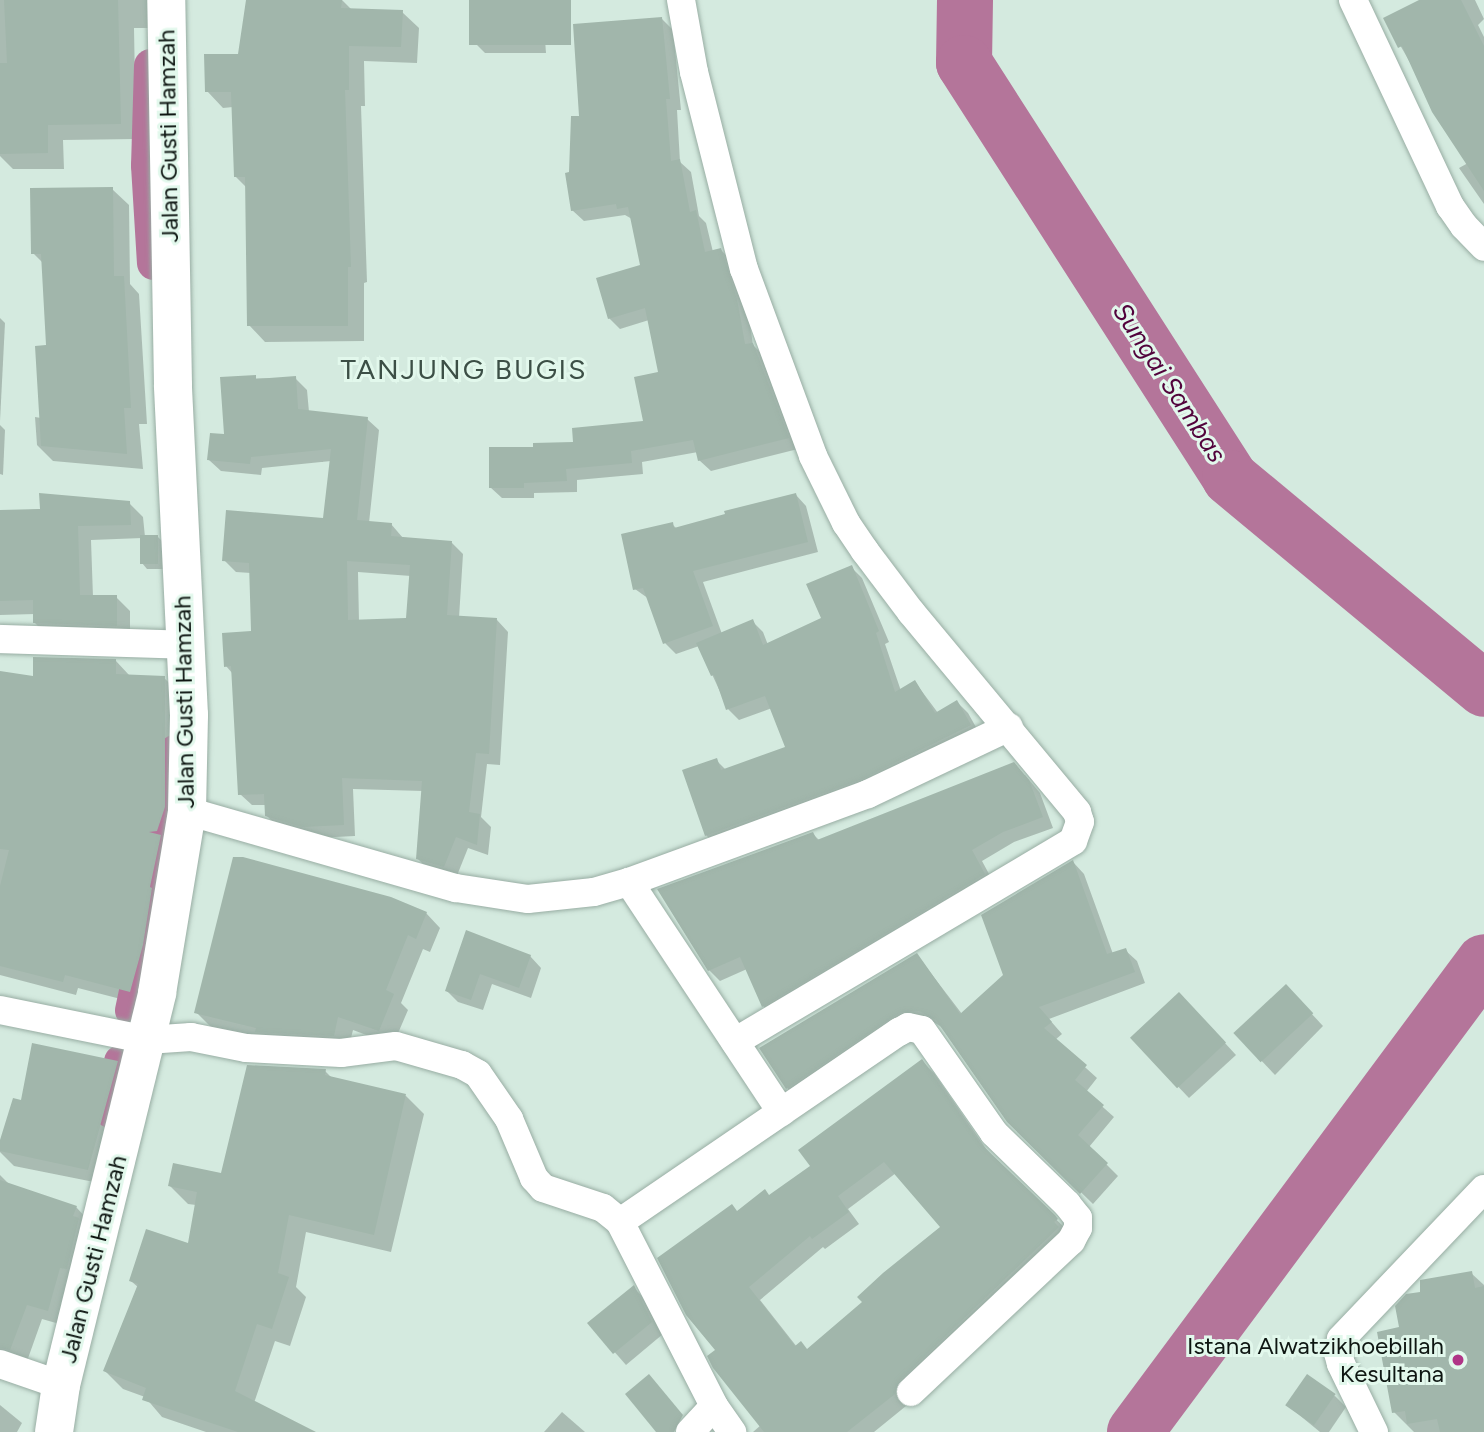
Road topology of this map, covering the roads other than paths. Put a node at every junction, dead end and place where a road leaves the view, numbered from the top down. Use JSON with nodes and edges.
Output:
{"nodes":[{"id":1,"x":166,"y":0,"type":"edge"},
{"id":2,"x":681,"y":0,"type":"edge"},
{"id":3,"x":1353,"y":0,"type":"edge"},
{"id":4,"x":1474,"y":221,"type":"edge"},
{"id":5,"x":1484,"y":247,"type":"edge"},
{"id":6,"x":0,"y":639,"type":"edge"},
{"id":7,"x":186,"y":645,"type":"junction"},
{"id":8,"x":1009,"y":727,"type":"junction"},
{"id":9,"x":187,"y":810,"type":"junction"},
{"id":10,"x":629,"y":882,"type":"junction"},
{"id":11,"x":0,"y":1010,"type":"edge"},
{"id":12,"x":147,"y":1040,"type":"junction"},
{"id":13,"x":735,"y":1042,"type":"junction"},
{"id":14,"x":781,"y":1112,"type":"junction"},
{"id":15,"x":1484,"y":1189,"type":"edge"},
{"id":16,"x":620,"y":1222,"type":"junction"},
{"id":17,"x":0,"y":1364,"type":"edge"},
{"id":18,"x":61,"y":1385,"type":"junction"},
{"id":19,"x":911,"y":1392,"type":"dead end"},
{"id":20,"x":714,"y":1406,"type":"junction"},
{"id":21,"x":54,"y":1432,"type":"edge"},
{"id":22,"x":690,"y":1432,"type":"edge"},
{"id":23,"x":732,"y":1432,"type":"edge"},
{"id":24,"x":1374,"y":1432,"type":"edge"}],
"edges":[{"from":1,"to":7,"type":"street","name":"Jalan Gusti Hamzah"},
{"from":2,"to":8,"type":"street"},
{"from":3,"to":4,"type":"street"},
{"from":4,"to":5,"type":"street"},
{"from":6,"to":7,"type":"street"},
{"from":7,"to":9,"type":"street","name":"Jalan Gusti Hamzah"},
{"from":8,"to":10,"type":"street"},
{"from":8,"to":13,"type":"street"},
{"from":9,"to":10,"type":"street"},
{"from":9,"to":12,"type":"street","name":"Jalan Gusti Hamzah"},
{"from":10,"to":13,"type":"street"},
{"from":11,"to":12,"type":"street"},
{"from":12,"to":16,"type":"street"},
{"from":12,"to":18,"type":"street","name":"Jalan Gusti Hamzah"},
{"from":13,"to":14,"type":"street"},
{"from":14,"to":16,"type":"street"},
{"from":14,"to":19,"type":"street"},
{"from":15,"to":24,"type":"street"},
{"from":16,"to":20,"type":"street"},
{"from":17,"to":18,"type":"street"},
{"from":18,"to":21,"type":"street","name":"Jalan Gusti Hamzah"},
{"from":20,"to":22,"type":"street"},
{"from":20,"to":23,"type":"street"}]}
